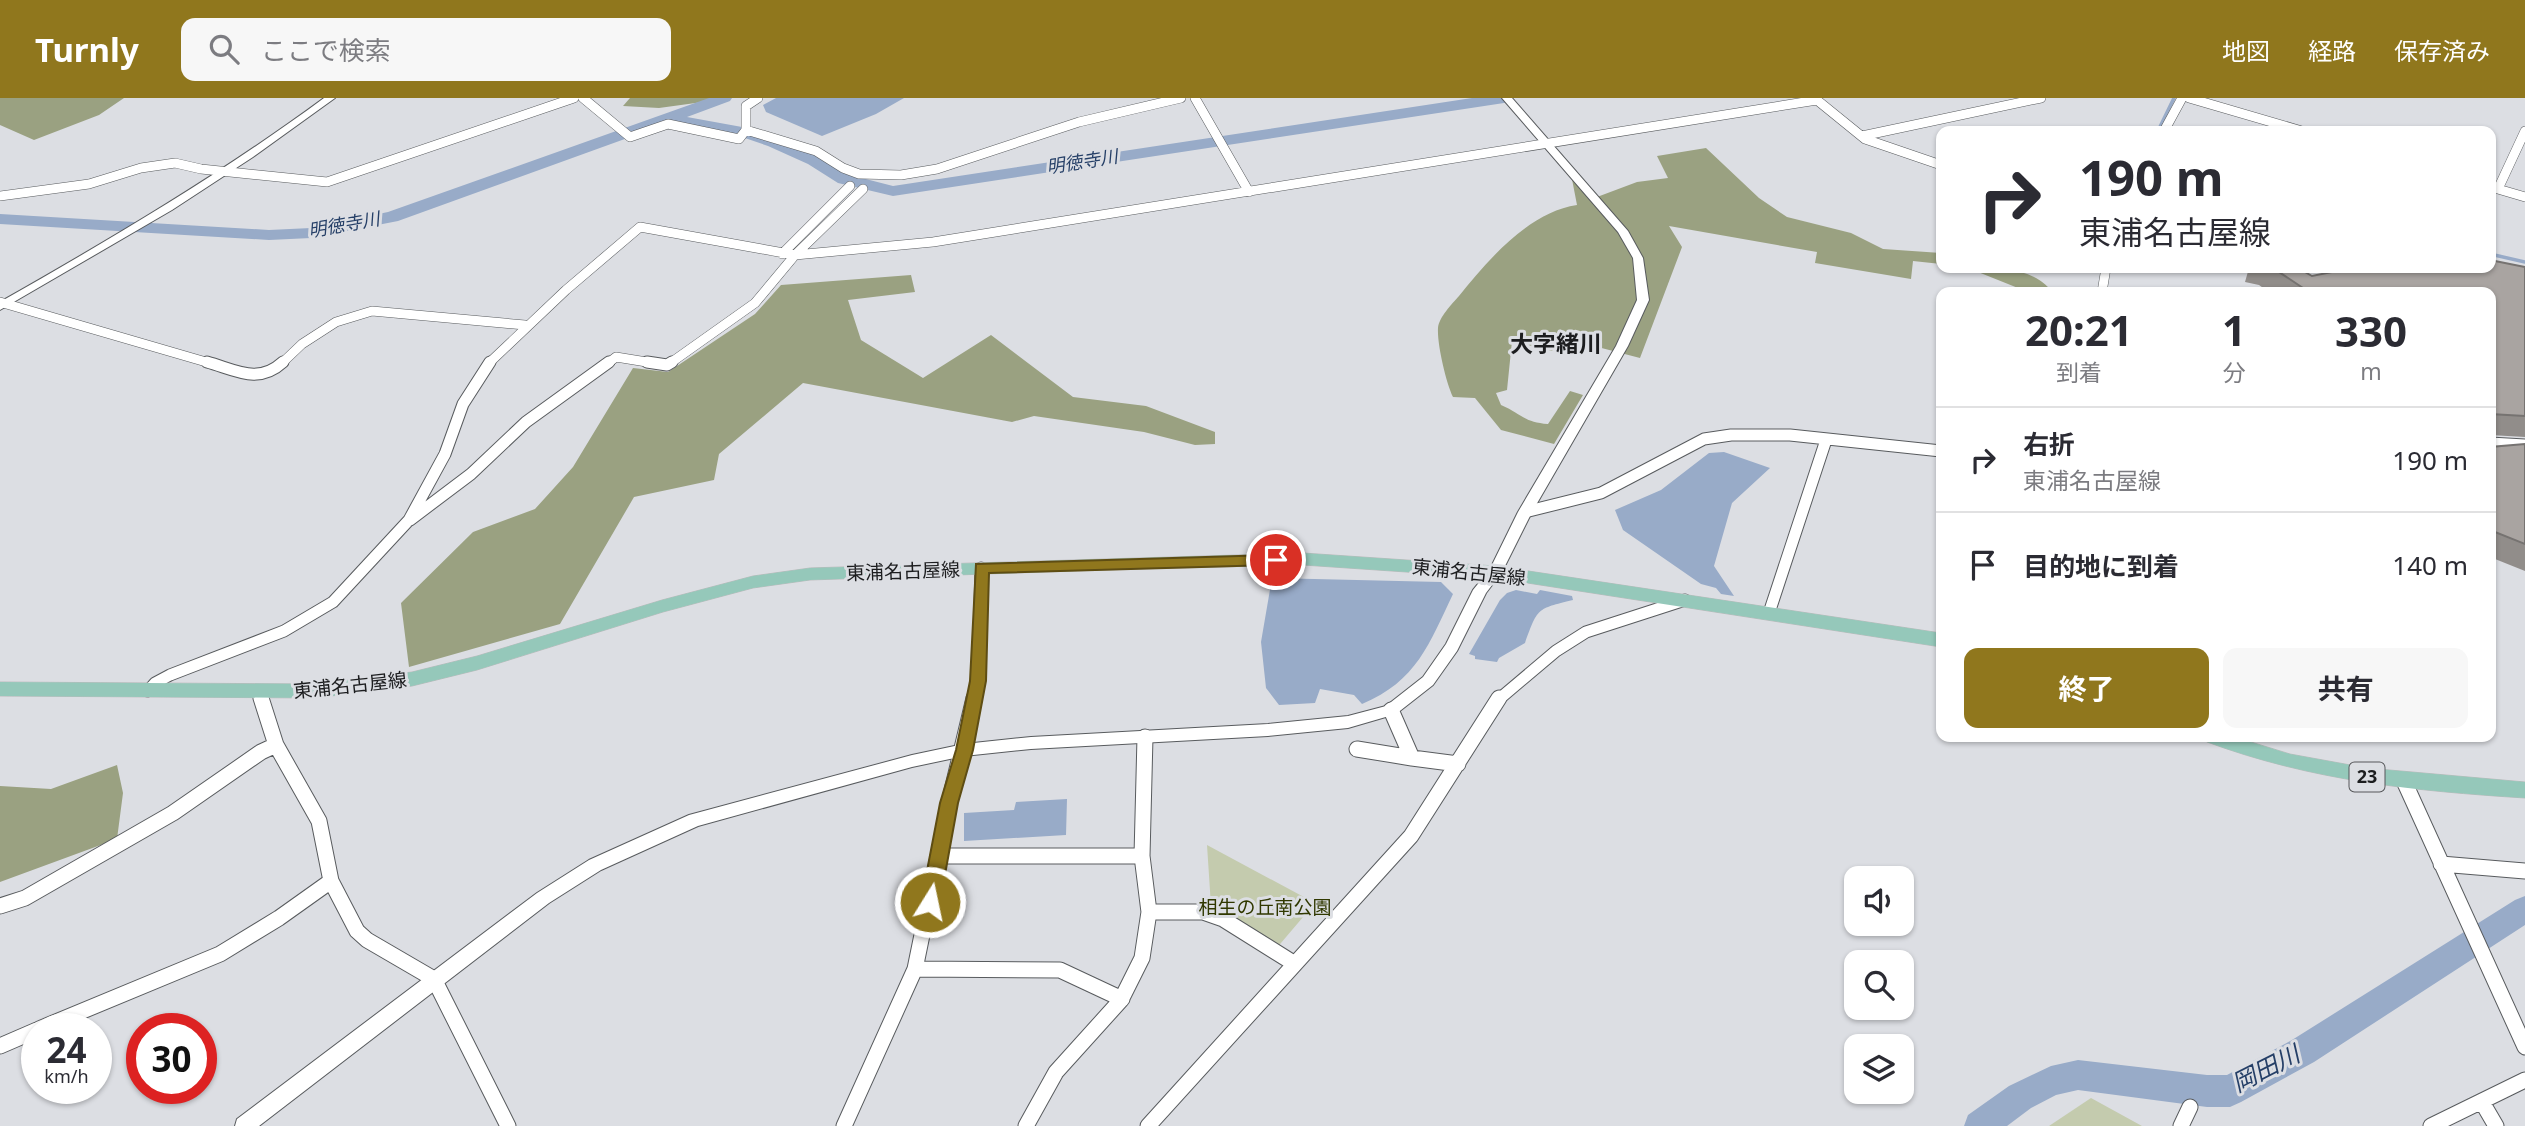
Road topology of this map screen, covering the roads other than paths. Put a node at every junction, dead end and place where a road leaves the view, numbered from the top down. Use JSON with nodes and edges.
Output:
{"nodes":[{"id":1,"x":330,"y":98,"type":"edge"},
{"id":2,"x":574,"y":98,"type":"edge"},
{"id":3,"x":583,"y":98,"type":"edge"},
{"id":4,"x":758,"y":98,"type":"edge"},
{"id":5,"x":1181,"y":98,"type":"edge"},
{"id":6,"x":1195,"y":98,"type":"edge"},
{"id":7,"x":2041,"y":98,"type":"edge"},
{"id":8,"x":2182,"y":98,"type":"edge"},
{"id":9,"x":2189,"y":98,"type":"edge"},
{"id":10,"x":1508,"y":99,"type":"edge"},
{"id":11,"x":611,"y":121,"type":"joint"},
{"id":12,"x":2167,"y":126,"type":"edge"},
{"id":13,"x":2285,"y":126,"type":"edge"},
{"id":14,"x":746,"y":130,"type":"junction"},
{"id":15,"x":2525,"y":131,"type":"edge"},
{"id":16,"x":1861,"y":136,"type":"junction"},
{"id":17,"x":630,"y":137,"type":"joint"},
{"id":18,"x":1547,"y":143,"type":"junction"},
{"id":19,"x":1936,"y":163,"type":"edge"},
{"id":20,"x":231,"y":170,"type":"junction"},
{"id":21,"x":2496,"y":184,"type":"edge"},
{"id":22,"x":850,"y":186,"type":"dead end"},
{"id":23,"x":863,"y":189,"type":"dead end"},
{"id":24,"x":2496,"y":189,"type":"edge"},
{"id":25,"x":1249,"y":192,"type":"junction"},
{"id":26,"x":0,"y":196,"type":"edge"},
{"id":27,"x":2525,"y":197,"type":"edge"},
{"id":28,"x":782,"y":254,"type":"junction"},
{"id":29,"x":794,"y":255,"type":"junction"},
{"id":30,"x":2,"y":304,"type":"edge"},
{"id":31,"x":526,"y":325,"type":"junction"},
{"id":32,"x":1826,"y":440,"type":"junction"},
{"id":33,"x":2496,"y":443,"type":"edge"},
{"id":34,"x":2525,"y":445,"type":"edge"},
{"id":35,"x":1936,"y":451,"type":"edge"},
{"id":36,"x":1525,"y":512,"type":"junction"},
{"id":37,"x":410,"y":520,"type":"junction"},
{"id":38,"x":981,"y":568,"type":"junction"},
{"id":39,"x":1495,"y":572,"type":"junction"},
{"id":40,"x":1686,"y":600,"type":"junction"},
{"id":41,"x":1769,"y":614,"type":"junction"},
{"id":42,"x":1936,"y":639,"type":"edge"},
{"id":43,"x":0,"y":689,"type":"edge"},
{"id":44,"x":148,"y":691,"type":"junction"},
{"id":45,"x":259,"y":693,"type":"junction"},
{"id":46,"x":1391,"y":710,"type":"junction"},
{"id":47,"x":1145,"y":737,"type":"junction"},
{"id":48,"x":2228,"y":742,"type":"edge"},
{"id":49,"x":276,"y":744,"type":"junction"},
{"id":50,"x":1357,"y":749,"type":"dead end"},
{"id":51,"x":964,"y":750,"type":"junction"},
{"id":52,"x":1412,"y":758,"type":"junction"},
{"id":53,"x":1458,"y":764,"type":"junction"},
{"id":54,"x":2404,"y":781,"type":"junction"},
{"id":55,"x":2525,"y":790,"type":"edge"},
{"id":56,"x":939,"y":856,"type":"junction"},
{"id":57,"x":1142,"y":856,"type":"junction"},
{"id":58,"x":2441,"y":864,"type":"junction"},
{"id":59,"x":2525,"y":871,"type":"edge"},
{"id":60,"x":331,"y":881,"type":"junction"},
{"id":61,"x":0,"y":906,"type":"edge"},
{"id":62,"x":1149,"y":912,"type":"junction"},
{"id":63,"x":1295,"y":964,"type":"junction"},
{"id":64,"x":915,"y":969,"type":"junction"},
{"id":65,"x":434,"y":979,"type":"junction"},
{"id":66,"x":1122,"y":999,"type":"junction"},
{"id":67,"x":77,"y":1013,"type":"edge"},
{"id":68,"x":21,"y":1037,"type":"edge"},
{"id":69,"x":0,"y":1046,"type":"edge"},
{"id":70,"x":2525,"y":1047,"type":"edge"},
{"id":71,"x":2525,"y":1080,"type":"edge"},
{"id":72,"x":2482,"y":1102,"type":"junction"},
{"id":73,"x":2190,"y":1107,"type":"dead end"},
{"id":74,"x":244,"y":1126,"type":"edge"},
{"id":75,"x":508,"y":1126,"type":"edge"},
{"id":76,"x":844,"y":1126,"type":"edge"},
{"id":77,"x":1026,"y":1126,"type":"edge"},
{"id":78,"x":1148,"y":1126,"type":"edge"},
{"id":79,"x":2181,"y":1126,"type":"edge"},
{"id":80,"x":2431,"y":1126,"type":"edge"},
{"id":81,"x":2496,"y":1126,"type":"edge"}],
"edges":[{"from":1,"to":20,"type":"street"},
{"from":2,"to":20,"type":"street"},
{"from":3,"to":11,"type":"street"},
{"from":4,"to":14,"type":"street"},
{"from":5,"to":14,"type":"street"},
{"from":6,"to":25,"type":"street"},
{"from":7,"to":16,"type":"street"},
{"from":8,"to":12,"type":"street"},
{"from":9,"to":13,"type":"street"},
{"from":10,"to":18,"type":"street"},
{"from":11,"to":17,"type":"street"},
{"from":14,"to":17,"type":"street"},
{"from":15,"to":21,"type":"street"},
{"from":16,"to":18,"type":"street"},
{"from":16,"to":19,"type":"street"},
{"from":18,"to":25,"type":"street"},
{"from":18,"to":36,"type":"street"},
{"from":20,"to":26,"type":"street"},
{"from":20,"to":30,"type":"street"},
{"from":22,"to":28,"type":"street"},
{"from":23,"to":29,"type":"street"},
{"from":24,"to":27,"type":"street"},
{"from":25,"to":29,"type":"street"},
{"from":28,"to":29,"type":"street"},
{"from":28,"to":31,"type":"street"},
{"from":29,"to":37,"type":"street"},
{"from":30,"to":31,"type":"street"},
{"from":31,"to":37,"type":"street"},
{"from":32,"to":35,"type":"street"},
{"from":32,"to":36,"type":"street"},
{"from":32,"to":41,"type":"street"},
{"from":33,"to":34,"type":"street"},
{"from":36,"to":39,"type":"street"},
{"from":37,"to":44,"type":"street"},
{"from":38,"to":39,"type":"main road","name":"東浦名古屋線"},
{"from":38,"to":45,"type":"main road","name":"東浦名古屋線"},
{"from":38,"to":51,"type":"street"},
{"from":39,"to":40,"type":"main road","name":"東浦名古屋線"},
{"from":39,"to":46,"type":"street"},
{"from":40,"to":41,"type":"main road","name":"東浦名古屋線"},
{"from":40,"to":53,"type":"street"},
{"from":41,"to":42,"type":"main road","name":"東浦名古屋線"},
{"from":43,"to":44,"type":"main road","name":"東浦名古屋線"},
{"from":44,"to":45,"type":"main road","name":"東浦名古屋線"},
{"from":45,"to":49,"type":"street"},
{"from":46,"to":47,"type":"street"},
{"from":46,"to":52,"type":"street"},
{"from":47,"to":51,"type":"street"},
{"from":47,"to":57,"type":"street"},
{"from":48,"to":54,"type":"main road","number":"23"},
{"from":49,"to":60,"type":"street"},
{"from":49,"to":61,"type":"street"},
{"from":50,"to":52,"type":"street"},
{"from":51,"to":56,"type":"street"},
{"from":51,"to":65,"type":"street"},
{"from":52,"to":53,"type":"street"},
{"from":53,"to":63,"type":"street"},
{"from":54,"to":55,"type":"main road","number":"23"},
{"from":54,"to":58,"type":"street"},
{"from":56,"to":57,"type":"street"},
{"from":56,"to":64,"type":"street"},
{"from":57,"to":62,"type":"street"},
{"from":58,"to":59,"type":"street"},
{"from":58,"to":70,"type":"street"},
{"from":60,"to":65,"type":"street"},
{"from":60,"to":67,"type":"street"},
{"from":62,"to":63,"type":"street"},
{"from":62,"to":66,"type":"street"},
{"from":63,"to":78,"type":"street"},
{"from":64,"to":66,"type":"street"},
{"from":64,"to":76,"type":"street"},
{"from":65,"to":74,"type":"street"},
{"from":65,"to":75,"type":"street"},
{"from":66,"to":77,"type":"street"},
{"from":68,"to":69,"type":"street"},
{"from":71,"to":72,"type":"street"},
{"from":72,"to":80,"type":"street"},
{"from":72,"to":81,"type":"street"},
{"from":73,"to":79,"type":"street"}]}
